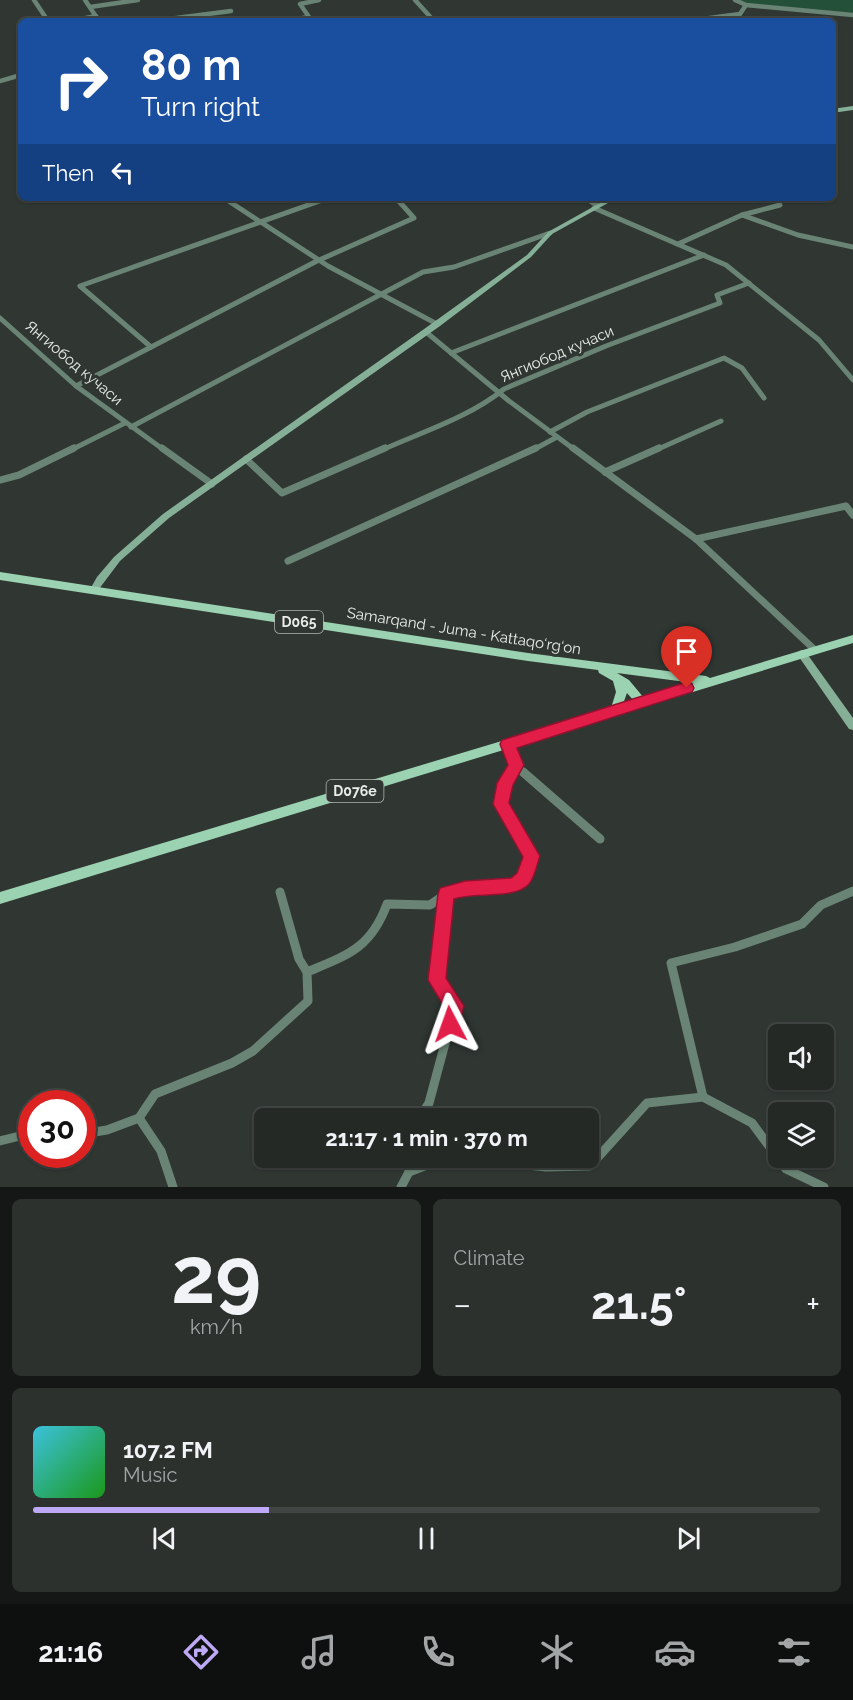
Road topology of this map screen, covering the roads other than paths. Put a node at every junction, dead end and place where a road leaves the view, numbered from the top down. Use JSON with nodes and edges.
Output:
{"nodes":[{"id":1,"x":34,"y":0,"type":"edge"},
{"id":2,"x":85,"y":0,"type":"edge"},
{"id":3,"x":138,"y":0,"type":"edge"},
{"id":4,"x":319,"y":0,"type":"edge"},
{"id":5,"x":415,"y":0,"type":"edge"},
{"id":6,"x":735,"y":0,"type":"edge"},
{"id":7,"x":746,"y":5,"type":"junction"},
{"id":8,"x":90,"y":7,"type":"junction"},
{"id":9,"x":231,"y":11,"type":"dead end"},
{"id":10,"x":96,"y":16,"type":"joint"},
{"id":11,"x":853,"y":17,"type":"edge"},
{"id":12,"x":46,"y":18,"type":"edge"},
{"id":13,"x":86,"y":18,"type":"edge"},
{"id":14,"x":176,"y":18,"type":"edge"},
{"id":15,"x":303,"y":18,"type":"edge"},
{"id":16,"x":431,"y":18,"type":"edge"},
{"id":17,"x":710,"y":18,"type":"edge"},
{"id":18,"x":18,"y":76,"type":"edge"},
{"id":19,"x":0,"y":81,"type":"edge"},
{"id":20,"x":853,"y":108,"type":"edge"},
{"id":21,"x":836,"y":110,"type":"edge"},
{"id":22,"x":228,"y":201,"type":"edge"},
{"id":23,"x":319,"y":201,"type":"edge"},
{"id":24,"x":399,"y":201,"type":"edge"},
{"id":25,"x":589,"y":201,"type":"edge"},
{"id":26,"x":607,"y":201,"type":"edge"},
{"id":27,"x":780,"y":205,"type":"dead end"},
{"id":28,"x":596,"y":206,"type":"junction"},
{"id":29,"x":742,"y":216,"type":"junction"},
{"id":30,"x":257,"y":222,"type":"junction"},
{"id":31,"x":550,"y":233,"type":"junction"},
{"id":32,"x":678,"y":244,"type":"junction"},
{"id":33,"x":853,"y":247,"type":"edge"},
{"id":34,"x":704,"y":255,"type":"junction"},
{"id":35,"x":317,"y":261,"type":"junction"},
{"id":36,"x":749,"y":283,"type":"junction"},
{"id":37,"x":376,"y":295,"type":"junction"},
{"id":38,"x":0,"y":318,"type":"edge"},
{"id":39,"x":438,"y":324,"type":"junction"},
{"id":40,"x":426,"y":332,"type":"junction"},
{"id":41,"x":151,"y":347,"type":"junction"},
{"id":42,"x":451,"y":353,"type":"junction"},
{"id":43,"x":853,"y":380,"type":"edge"},
{"id":44,"x":76,"y":386,"type":"junction"},
{"id":45,"x":499,"y":394,"type":"junction"},
{"id":46,"x":764,"y":398,"type":"dead end"},
{"id":47,"x":721,"y":421,"type":"dead end"},
{"id":48,"x":128,"y":425,"type":"junction"},
{"id":49,"x":550,"y":432,"type":"junction"},
{"id":50,"x":557,"y":437,"type":"junction"},
{"id":51,"x":246,"y":459,"type":"junction"},
{"id":52,"x":605,"y":472,"type":"junction"},
{"id":53,"x":0,"y":480,"type":"edge"},
{"id":54,"x":212,"y":484,"type":"junction"},
{"id":55,"x":853,"y":515,"type":"edge"},
{"id":56,"x":696,"y":539,"type":"junction"},
{"id":57,"x":288,"y":561,"type":"dead end"},
{"id":58,"x":0,"y":576,"type":"edge"},
{"id":59,"x":93,"y":591,"type":"junction"},
{"id":60,"x":853,"y":639,"type":"edge"},
{"id":61,"x":815,"y":650,"type":"junction"},
{"id":62,"x":802,"y":654,"type":"junction"},
{"id":63,"x":597,"y":667,"type":"junction"},
{"id":64,"x":618,"y":679,"type":"junction"},
{"id":65,"x":710,"y":681,"type":"junction"},
{"id":66,"x":642,"y":703,"type":"junction"},
{"id":67,"x":615,"y":712,"type":"junction"},
{"id":68,"x":853,"y":726,"type":"edge"},
{"id":69,"x":508,"y":744,"type":"junction"},
{"id":70,"x":516,"y":765,"type":"junction"},
{"id":71,"x":600,"y":839,"type":"dead end"},
{"id":72,"x":853,"y":891,"type":"edge"},
{"id":73,"x":280,"y":892,"type":"dead end"},
{"id":74,"x":446,"y":894,"type":"junction"},
{"id":75,"x":0,"y":898,"type":"edge"},
{"id":76,"x":307,"y":972,"type":"junction"},
{"id":77,"x":703,"y":1097,"type":"junction"},
{"id":78,"x":426,"y":1108,"type":"edge"},
{"id":79,"x":140,"y":1118,"type":"junction"},
{"id":80,"x":96,"y":1132,"type":"edge"},
{"id":81,"x":18,"y":1136,"type":"edge"},
{"id":82,"x":0,"y":1141,"type":"edge"},
{"id":83,"x":599,"y":1156,"type":"edge"},
{"id":84,"x":409,"y":1168,"type":"edge"},
{"id":85,"x":419,"y":1168,"type":"edge"},
{"id":86,"x":409,"y":1172,"type":"junction"},
{"id":87,"x":173,"y":1187,"type":"edge"},
{"id":88,"x":401,"y":1187,"type":"edge"},
{"id":89,"x":824,"y":1187,"type":"edge"}],
"edges":[{"from":1,"to":12,"type":"street"},
{"from":2,"to":8,"type":"street"},
{"from":3,"to":8,"type":"street"},
{"from":4,"to":15,"type":"street"},
{"from":5,"to":16,"type":"street"},
{"from":6,"to":7,"type":"street"},
{"from":7,"to":11,"type":"street"},
{"from":7,"to":17,"type":"street"},
{"from":8,"to":10,"type":"street"},
{"from":9,"to":14,"type":"street"},
{"from":10,"to":13,"type":"street"},
{"from":18,"to":19,"type":"street"},
{"from":20,"to":21,"type":"street"},
{"from":22,"to":30,"type":"street"},
{"from":23,"to":30,"type":"street"},
{"from":24,"to":35,"type":"street"},
{"from":25,"to":28,"type":"street"},
{"from":26,"to":28,"type":"street"},
{"from":27,"to":29,"type":"street"},
{"from":28,"to":31,"type":"street"},
{"from":28,"to":32,"type":"street"},
{"from":29,"to":32,"type":"street"},
{"from":29,"to":33,"type":"street"},
{"from":30,"to":35,"type":"street"},
{"from":30,"to":41,"type":"street"},
{"from":31,"to":37,"type":"street"},
{"from":31,"to":39,"type":"street"},
{"from":32,"to":34,"type":"street"},
{"from":34,"to":36,"type":"street"},
{"from":34,"to":42,"type":"street"},
{"from":35,"to":37,"type":"street"},
{"from":35,"to":41,"type":"street"},
{"from":36,"to":43,"type":"street"},
{"from":36,"to":45,"type":"street","name":"Янгиобод кучаси"},
{"from":37,"to":39,"type":"street"},
{"from":37,"to":48,"type":"street"},
{"from":38,"to":44,"type":"street","name":"Янгиобод кучаси"},
{"from":39,"to":40,"type":"street"},
{"from":40,"to":42,"type":"street"},
{"from":40,"to":51,"type":"street"},
{"from":41,"to":44,"type":"street"},
{"from":42,"to":45,"type":"street"},
{"from":44,"to":48,"type":"street","name":"Янгиобод кучаси"},
{"from":45,"to":49,"type":"street"},
{"from":45,"to":51,"type":"street","name":"Янгиобод кучаси"},
{"from":46,"to":49,"type":"street"},
{"from":47,"to":52,"type":"street"},
{"from":48,"to":53,"type":"street"},
{"from":48,"to":54,"type":"street","name":"Янгиобод кучаси"},
{"from":49,"to":50,"type":"street"},
{"from":50,"to":52,"type":"street"},
{"from":50,"to":57,"type":"street"},
{"from":51,"to":54,"type":"street"},
{"from":52,"to":56,"type":"street"},
{"from":54,"to":59,"type":"street"},
{"from":55,"to":56,"type":"street"},
{"from":56,"to":61,"type":"street"},
{"from":58,"to":59,"type":"main road","name":"Samarqand - Juma - Kattaqo‘rg‘on","number":"D065"},
{"from":59,"to":63,"type":"main road","name":"Samarqand - Juma - Kattaqo‘rg‘on","number":"D065"},
{"from":60,"to":61,"type":"main road","number":"D076e"},
{"from":61,"to":62,"type":"main road","number":"D076e"},
{"from":62,"to":65,"type":"main road","number":"D076e"},
{"from":62,"to":68,"type":"street"},
{"from":63,"to":64,"type":"main road","number":"D065"},
{"from":63,"to":65,"type":"main road","name":"Samarqand - Juma - Kattaqo‘rg‘on","number":"D065"},
{"from":64,"to":66,"type":"main road","number":"D065"},
{"from":64,"to":67,"type":"main road"},
{"from":65,"to":66,"type":"main road","number":"D076e"},
{"from":66,"to":67,"type":"main road","number":"D076e"},
{"from":67,"to":69,"type":"main road","number":"D076e"},
{"from":69,"to":70,"type":"street"},
{"from":69,"to":75,"type":"main road","number":"D076e"},
{"from":70,"to":71,"type":"street"},
{"from":70,"to":74,"type":"street"},
{"from":72,"to":77,"type":"street"},
{"from":73,"to":76,"type":"street"},
{"from":74,"to":76,"type":"street"},
{"from":74,"to":78,"type":"street"},
{"from":76,"to":79,"type":"street"},
{"from":77,"to":83,"type":"street"},
{"from":77,"to":89,"type":"street"},
{"from":79,"to":80,"type":"street"},
{"from":79,"to":87,"type":"street"},
{"from":81,"to":82,"type":"street"},
{"from":84,"to":86,"type":"street"},
{"from":85,"to":86,"type":"street"},
{"from":86,"to":88,"type":"street"}]}
